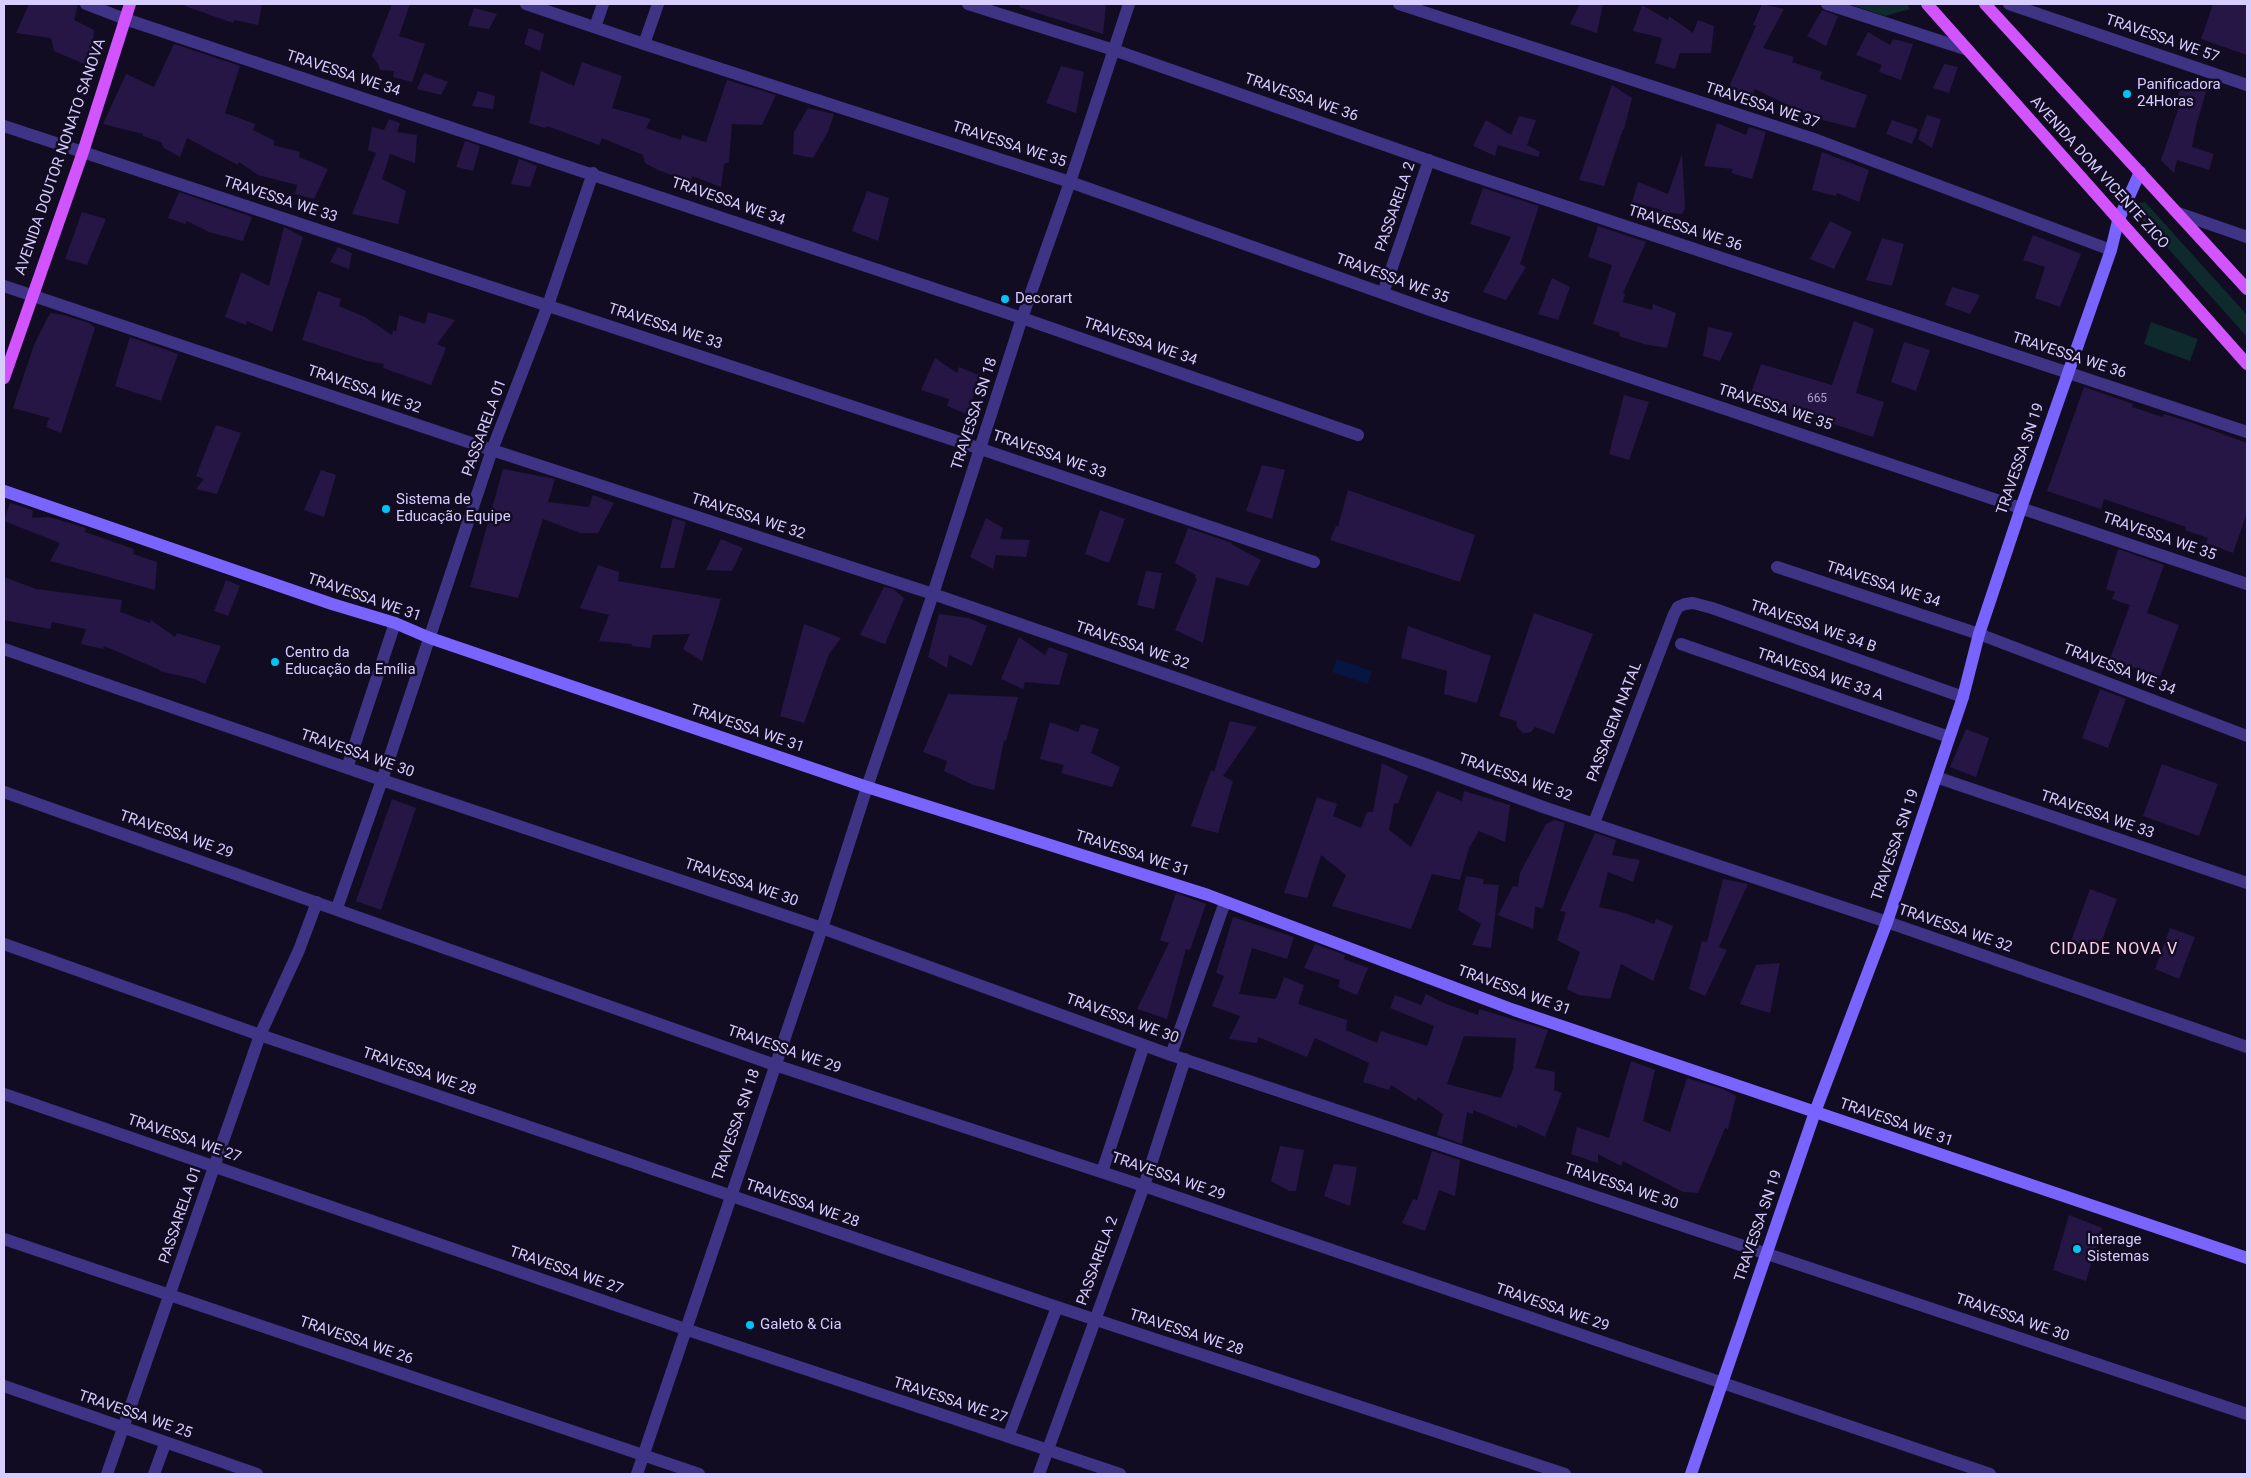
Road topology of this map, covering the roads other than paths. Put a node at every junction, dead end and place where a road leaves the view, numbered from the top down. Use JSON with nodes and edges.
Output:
{"nodes":[{"id":1,"x":86,"y":4,"type":"edge"},
{"id":2,"x":130,"y":4,"type":"edge"},
{"id":3,"x":526,"y":4,"type":"edge"},
{"id":4,"x":603,"y":4,"type":"edge"},
{"id":5,"x":658,"y":4,"type":"edge"},
{"id":6,"x":968,"y":4,"type":"edge"},
{"id":7,"x":1129,"y":4,"type":"edge"},
{"id":8,"x":1399,"y":4,"type":"edge"},
{"id":9,"x":1827,"y":4,"type":"edge"},
{"id":10,"x":1927,"y":4,"type":"edge"},
{"id":11,"x":1985,"y":4,"type":"edge"},
{"id":12,"x":2009,"y":4,"type":"edge"},
{"id":13,"x":125,"y":19,"type":"junction"},
{"id":14,"x":595,"y":27,"type":"junction"},
{"id":15,"x":644,"y":44,"type":"junction"},
{"id":16,"x":1114,"y":50,"type":"junction"},
{"id":17,"x":1968,"y":50,"type":"junction"},
{"id":18,"x":2247,"y":85,"type":"edge"},
{"id":19,"x":4,"y":126,"type":"edge"},
{"id":20,"x":83,"y":152,"type":"junction"},
{"id":21,"x":1429,"y":160,"type":"junction"},
{"id":22,"x":2140,"y":172,"type":"junction"},
{"id":23,"x":593,"y":173,"type":"junction"},
{"id":24,"x":1070,"y":182,"type":"junction"},
{"id":25,"x":2178,"y":213,"type":"junction"},
{"id":26,"x":2118,"y":221,"type":"junction"},
{"id":27,"x":2247,"y":237,"type":"edge"},
{"id":28,"x":2111,"y":250,"type":"junction"},
{"id":29,"x":4,"y":286,"type":"edge"},
{"id":30,"x":2247,"y":290,"type":"edge"},
{"id":31,"x":1383,"y":293,"type":"junction"},
{"id":32,"x":32,"y":295,"type":"junction"},
{"id":33,"x":548,"y":305,"type":"junction"},
{"id":34,"x":1022,"y":318,"type":"junction"},
{"id":35,"x":2247,"y":364,"type":"edge"},
{"id":36,"x":2068,"y":374,"type":"junction"},
{"id":37,"x":4,"y":378,"type":"edge"},
{"id":38,"x":2247,"y":432,"type":"edge"},
{"id":39,"x":1358,"y":435,"type":"dead end"},
{"id":40,"x":981,"y":449,"type":"junction"},
{"id":41,"x":492,"y":450,"type":"junction"},
{"id":42,"x":4,"y":491,"type":"edge"},
{"id":43,"x":2021,"y":508,"type":"junction"},
{"id":44,"x":1314,"y":562,"type":"dead end"},
{"id":45,"x":1777,"y":567,"type":"dead end"},
{"id":46,"x":2247,"y":584,"type":"edge"},
{"id":47,"x":934,"y":594,"type":"junction"},
{"id":48,"x":395,"y":623,"type":"junction"},
{"id":49,"x":1667,"y":633,"type":"joint"},
{"id":50,"x":1979,"y":634,"type":"junction"},
{"id":51,"x":430,"y":638,"type":"junction"},
{"id":52,"x":1681,"y":644,"type":"dead end"},
{"id":53,"x":4,"y":649,"type":"edge"},
{"id":54,"x":1963,"y":697,"type":"junction"},
{"id":55,"x":2247,"y":736,"type":"edge"},
{"id":56,"x":1949,"y":737,"type":"junction"},
{"id":57,"x":347,"y":768,"type":"junction"},
{"id":58,"x":1936,"y":778,"type":"junction"},
{"id":59,"x":382,"y":780,"type":"junction"},
{"id":60,"x":867,"y":786,"type":"junction"},
{"id":61,"x":4,"y":792,"type":"edge"},
{"id":62,"x":1594,"y":823,"type":"junction"},
{"id":63,"x":2247,"y":883,"type":"edge"},
{"id":64,"x":317,"y":902,"type":"junction"},
{"id":65,"x":1225,"y":902,"type":"junction"},
{"id":66,"x":337,"y":908,"type":"junction"},
{"id":67,"x":1887,"y":922,"type":"junction"},
{"id":68,"x":822,"y":928,"type":"junction"},
{"id":69,"x":4,"y":944,"type":"edge"},
{"id":70,"x":260,"y":1035,"type":"junction"},
{"id":71,"x":1144,"y":1045,"type":"junction"},
{"id":72,"x":2247,"y":1047,"type":"edge"},
{"id":73,"x":1170,"y":1055,"type":"junction"},
{"id":74,"x":1185,"y":1059,"type":"junction"},
{"id":75,"x":775,"y":1065,"type":"junction"},
{"id":76,"x":4,"y":1094,"type":"edge"},
{"id":77,"x":1815,"y":1112,"type":"junction"},
{"id":78,"x":215,"y":1168,"type":"junction"},
{"id":79,"x":1102,"y":1172,"type":"junction"},
{"id":80,"x":1144,"y":1186,"type":"junction"},
{"id":81,"x":730,"y":1196,"type":"junction"},
{"id":82,"x":4,"y":1238,"type":"edge"},
{"id":83,"x":1767,"y":1252,"type":"junction"},
{"id":84,"x":2247,"y":1258,"type":"edge"},
{"id":85,"x":170,"y":1295,"type":"junction"},
{"id":86,"x":1057,"y":1307,"type":"junction"},
{"id":87,"x":1094,"y":1320,"type":"junction"},
{"id":88,"x":685,"y":1329,"type":"junction"},
{"id":89,"x":1722,"y":1383,"type":"junction"},
{"id":90,"x":4,"y":1386,"type":"edge"},
{"id":91,"x":2247,"y":1414,"type":"edge"},
{"id":92,"x":123,"y":1428,"type":"junction"},
{"id":93,"x":1008,"y":1437,"type":"junction"},
{"id":94,"x":165,"y":1444,"type":"junction"},
{"id":95,"x":1048,"y":1451,"type":"junction"},
{"id":96,"x":644,"y":1454,"type":"junction"},
{"id":97,"x":107,"y":1474,"type":"edge"},
{"id":98,"x":154,"y":1474,"type":"edge"},
{"id":99,"x":256,"y":1474,"type":"edge"},
{"id":100,"x":636,"y":1474,"type":"edge"},
{"id":101,"x":699,"y":1474,"type":"edge"},
{"id":102,"x":1039,"y":1474,"type":"edge"},
{"id":103,"x":1120,"y":1474,"type":"edge"},
{"id":104,"x":1565,"y":1474,"type":"edge"},
{"id":105,"x":1690,"y":1474,"type":"edge"},
{"id":106,"x":1990,"y":1474,"type":"edge"}],
"edges":[{"from":1,"to":13,"type":"street","name":"TRAVESSA WE 34"},
{"from":2,"to":13,"type":"main road","name":"AVENIDA DOUTOR NONATO SANOVA"},
{"from":3,"to":14,"type":"street","name":"TRAVESSA WE 35"},
{"from":4,"to":14,"type":"street"},
{"from":5,"to":15,"type":"street"},
{"from":6,"to":16,"type":"street"},
{"from":7,"to":16,"type":"street","name":"TRAVESSA SN 18"},
{"from":8,"to":28,"type":"street","name":"TRAVESSA WE 37"},
{"from":9,"to":17,"type":"street"},
{"from":10,"to":17,"type":"main road","name":"AVENIDA DOM VICENTE ZICO"},
{"from":11,"to":22,"type":"main road","name":"AVENIDA DOM VICENTE ZICO"},
{"from":12,"to":18,"type":"street","name":"TRAVESSA WE 57"},
{"from":13,"to":20,"type":"main road","name":"AVENIDA DOUTOR NONATO SANOVA"},
{"from":13,"to":23,"type":"street","name":"TRAVESSA WE 34"},
{"from":14,"to":15,"type":"street","name":"TRAVESSA WE 35"},
{"from":15,"to":24,"type":"street","name":"TRAVESSA WE 35"},
{"from":16,"to":21,"type":"street","name":"TRAVESSA WE 36"},
{"from":16,"to":24,"type":"street","name":"TRAVESSA SN 18"},
{"from":17,"to":26,"type":"main road","name":"AVENIDA DOM VICENTE ZICO"},
{"from":19,"to":20,"type":"street","name":"TRAVESSA WE 33"},
{"from":20,"to":32,"type":"main road","name":"AVENIDA DOUTOR NONATO SANOVA"},
{"from":20,"to":33,"type":"street","name":"TRAVESSA WE 33"},
{"from":21,"to":31,"type":"street","name":"PASSARELA 2"},
{"from":21,"to":36,"type":"street","name":"TRAVESSA WE 36"},
{"from":22,"to":25,"type":"main road","name":"AVENIDA DOM VICENTE ZICO"},
{"from":22,"to":26,"type":"main road"},
{"from":23,"to":33,"type":"street","name":"PASSARELA 01"},
{"from":23,"to":34,"type":"street","name":"TRAVESSA WE 34"},
{"from":24,"to":31,"type":"street","name":"TRAVESSA WE 35"},
{"from":24,"to":34,"type":"street","name":"TRAVESSA SN 18"},
{"from":25,"to":27,"type":"street"},
{"from":25,"to":30,"type":"main road","name":"AVENIDA DOM VICENTE ZICO"},
{"from":26,"to":28,"type":"main road","name":"TRAVESSA SN 19"},
{"from":26,"to":35,"type":"main road","name":"AVENIDA DOM VICENTE ZICO"},
{"from":28,"to":36,"type":"main road","name":"TRAVESSA SN 19"},
{"from":29,"to":32,"type":"street","name":"TRAVESSA WE 32"},
{"from":31,"to":43,"type":"street","name":"TRAVESSA WE 35"},
{"from":32,"to":37,"type":"main road","name":"AVENIDA DOUTOR NONATO SANOVA"},
{"from":32,"to":41,"type":"street","name":"TRAVESSA WE 32"},
{"from":33,"to":40,"type":"street","name":"TRAVESSA WE 33"},
{"from":33,"to":41,"type":"street","name":"PASSARELA 01"},
{"from":34,"to":39,"type":"street","name":"TRAVESSA WE 34"},
{"from":34,"to":40,"type":"street","name":"TRAVESSA SN 18"},
{"from":36,"to":38,"type":"street","name":"TRAVESSA WE 36"},
{"from":36,"to":43,"type":"main road","name":"TRAVESSA SN 19"},
{"from":40,"to":44,"type":"street","name":"TRAVESSA WE 33"},
{"from":40,"to":47,"type":"street","name":"TRAVESSA SN 18"},
{"from":41,"to":47,"type":"street","name":"TRAVESSA WE 32"},
{"from":41,"to":51,"type":"street","name":"PASSARELA 01"},
{"from":42,"to":48,"type":"main road","name":"TRAVESSA WE 31"},
{"from":43,"to":46,"type":"street","name":"TRAVESSA WE 35"},
{"from":43,"to":50,"type":"main road","name":"TRAVESSA SN 19"},
{"from":45,"to":50,"type":"street","name":"TRAVESSA WE 34"},
{"from":47,"to":60,"type":"street","name":"TRAVESSA SN 18"},
{"from":47,"to":62,"type":"street","name":"TRAVESSA WE 32"},
{"from":48,"to":51,"type":"main road","name":"TRAVESSA WE 31"},
{"from":48,"to":57,"type":"street"},
{"from":49,"to":54,"type":"street","name":"TRAVESSA WE 34 B"},
{"from":49,"to":62,"type":"street","name":"PASSAGEM NATAL"},
{"from":50,"to":54,"type":"main road","name":"TRAVESSA SN 19"},
{"from":50,"to":55,"type":"street","name":"TRAVESSA WE 34"},
{"from":51,"to":59,"type":"street","name":"PASSARELA 01"},
{"from":51,"to":60,"type":"main road","name":"TRAVESSA WE 31"},
{"from":52,"to":56,"type":"street","name":"TRAVESSA WE 33 A"},
{"from":53,"to":57,"type":"street","name":"TRAVESSA WE 30"},
{"from":54,"to":56,"type":"main road","name":"TRAVESSA SN 19"},
{"from":56,"to":58,"type":"main road","name":"TRAVESSA SN 19"},
{"from":57,"to":59,"type":"street","name":"TRAVESSA WE 30"},
{"from":58,"to":63,"type":"street","name":"TRAVESSA WE 33"},
{"from":58,"to":67,"type":"main road","name":"TRAVESSA SN 19"},
{"from":59,"to":66,"type":"street","name":"PASSARELA 01"},
{"from":59,"to":68,"type":"street","name":"TRAVESSA WE 30"},
{"from":60,"to":65,"type":"main road","name":"TRAVESSA WE 31"},
{"from":60,"to":68,"type":"street","name":"TRAVESSA SN 18"},
{"from":61,"to":64,"type":"street","name":"TRAVESSA WE 29"},
{"from":62,"to":67,"type":"street","name":"TRAVESSA WE 32"},
{"from":64,"to":66,"type":"street","name":"TRAVESSA WE 29"},
{"from":64,"to":70,"type":"street","name":"PASSARELA 01"},
{"from":65,"to":73,"type":"street"},
{"from":65,"to":77,"type":"main road","name":"TRAVESSA WE 31"},
{"from":66,"to":75,"type":"street","name":"TRAVESSA WE 29"},
{"from":67,"to":72,"type":"street","name":"TRAVESSA WE 32"},
{"from":67,"to":77,"type":"main road","name":"TRAVESSA SN 19"},
{"from":68,"to":71,"type":"street","name":"TRAVESSA WE 30"},
{"from":68,"to":75,"type":"street","name":"TRAVESSA SN 18"},
{"from":69,"to":70,"type":"street","name":"TRAVESSA WE 28"},
{"from":70,"to":78,"type":"street","name":"PASSARELA 01"},
{"from":70,"to":81,"type":"street","name":"TRAVESSA WE 28"},
{"from":71,"to":73,"type":"street","name":"TRAVESSA WE 30"},
{"from":71,"to":79,"type":"street"},
{"from":73,"to":74,"type":"street","name":"TRAVESSA WE 30"},
{"from":74,"to":80,"type":"street","name":"PASSARELA 2"},
{"from":74,"to":83,"type":"street","name":"TRAVESSA WE 30"},
{"from":75,"to":79,"type":"street","name":"TRAVESSA WE 29"},
{"from":75,"to":81,"type":"street","name":"TRAVESSA SN 18"},
{"from":76,"to":78,"type":"street","name":"TRAVESSA WE 27"},
{"from":77,"to":83,"type":"main road","name":"TRAVESSA SN 19"},
{"from":77,"to":84,"type":"main road","name":"TRAVESSA WE 31"},
{"from":78,"to":85,"type":"street","name":"PASSARELA 01"},
{"from":78,"to":88,"type":"street","name":"TRAVESSA WE 27"},
{"from":79,"to":80,"type":"street","name":"TRAVESSA WE 29"},
{"from":80,"to":87,"type":"street","name":"PASSARELA 2"},
{"from":80,"to":89,"type":"street","name":"TRAVESSA WE 29"},
{"from":81,"to":86,"type":"street","name":"TRAVESSA WE 28"},
{"from":81,"to":88,"type":"street","name":"TRAVESSA SN 18"},
{"from":82,"to":85,"type":"street","name":"TRAVESSA WE 26"},
{"from":83,"to":89,"type":"main road","name":"TRAVESSA SN 19"},
{"from":83,"to":91,"type":"street","name":"TRAVESSA WE 30"},
{"from":85,"to":92,"type":"street","name":"PASSARELA 01"},
{"from":85,"to":96,"type":"street","name":"TRAVESSA WE 26"},
{"from":86,"to":87,"type":"street","name":"TRAVESSA WE 28"},
{"from":86,"to":93,"type":"street"},
{"from":87,"to":95,"type":"street","name":"PASSARELA 2"},
{"from":87,"to":104,"type":"street","name":"TRAVESSA WE 28"},
{"from":88,"to":93,"type":"street","name":"TRAVESSA WE 27"},
{"from":88,"to":96,"type":"street","name":"TRAVESSA SN 18"},
{"from":89,"to":105,"type":"main road","name":"TRAVESSA SN 19"},
{"from":89,"to":106,"type":"street","name":"TRAVESSA WE 29"},
{"from":90,"to":92,"type":"street","name":"TRAVESSA WE 25"},
{"from":92,"to":94,"type":"street","name":"TRAVESSA WE 25"},
{"from":92,"to":97,"type":"street","name":"PASSARELA 01"},
{"from":93,"to":95,"type":"street","name":"TRAVESSA WE 27"},
{"from":94,"to":98,"type":"street"},
{"from":94,"to":99,"type":"street","name":"TRAVESSA WE 25"},
{"from":95,"to":102,"type":"street","name":"PASSARELA 2"},
{"from":95,"to":103,"type":"street","name":"TRAVESSA WE 27"},
{"from":96,"to":100,"type":"street","name":"TRAVESSA SN 18"},
{"from":96,"to":101,"type":"street","name":"TRAVESSA WE 26"}]}
